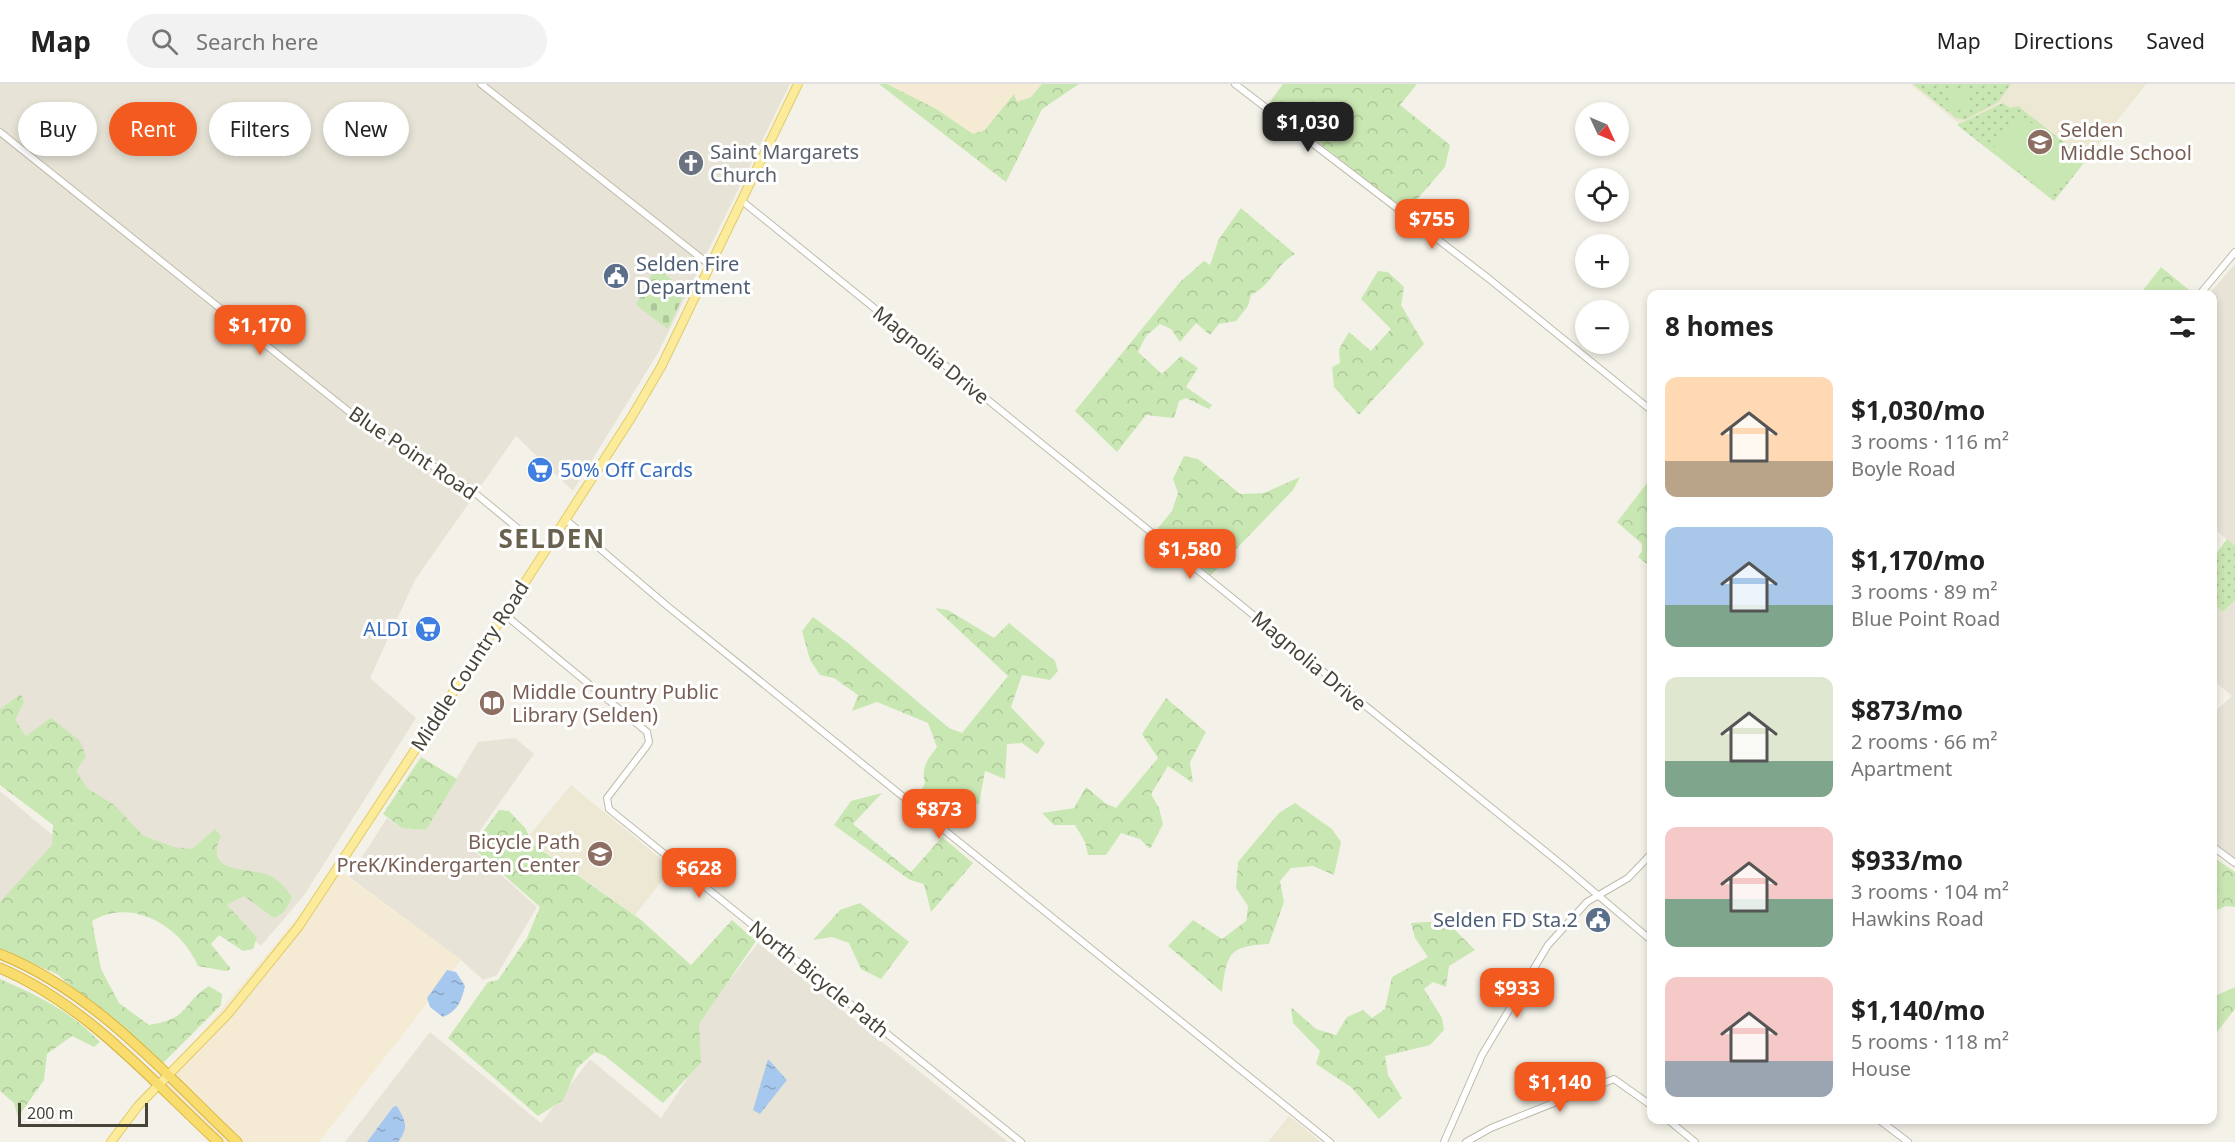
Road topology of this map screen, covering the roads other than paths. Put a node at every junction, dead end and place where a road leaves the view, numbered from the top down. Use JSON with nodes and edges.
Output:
{"nodes":[{"id":1,"x":481,"y":84,"type":"edge"},
{"id":2,"x":798,"y":84,"type":"edge"},
{"id":3,"x":1236,"y":84,"type":"edge"},
{"id":4,"x":0,"y":132,"type":"edge"},
{"id":5,"x":742,"y":201,"type":"junction"},
{"id":6,"x":2235,"y":252,"type":"edge"},
{"id":7,"x":711,"y":266,"type":"junction"},
{"id":8,"x":2203,"y":290,"type":"edge"},
{"id":9,"x":1647,"y":407,"type":"edge"},
{"id":10,"x":565,"y":519,"type":"junction"},
{"id":11,"x":544,"y":550,"type":"junction"},
{"id":12,"x":504,"y":614,"type":"junction"},
{"id":13,"x":2217,"y":850,"type":"edge"},
{"id":14,"x":1647,"y":859,"type":"edge"},
{"id":15,"x":2235,"y":863,"type":"edge"},
{"id":16,"x":1613,"y":888,"type":"junction"},
{"id":17,"x":1600,"y":897,"type":"junction"},
{"id":18,"x":1612,"y":907,"type":"junction"},
{"id":19,"x":1647,"y":937,"type":"edge"},
{"id":20,"x":0,"y":954,"type":"edge"},
{"id":21,"x":0,"y":968,"type":"edge"},
{"id":22,"x":168,"y":1076,"type":"junction"},
{"id":23,"x":158,"y":1086,"type":"junction"},
{"id":24,"x":1647,"y":1102,"type":"edge"},
{"id":25,"x":1673,"y":1124,"type":"edge"},
{"id":26,"x":1885,"y":1124,"type":"edge"},
{"id":27,"x":111,"y":1142,"type":"edge"},
{"id":28,"x":218,"y":1142,"type":"edge"},
{"id":29,"x":237,"y":1142,"type":"edge"},
{"id":30,"x":1021,"y":1142,"type":"edge"},
{"id":31,"x":1329,"y":1142,"type":"edge"},
{"id":32,"x":1444,"y":1142,"type":"edge"},
{"id":33,"x":1466,"y":1142,"type":"edge"},
{"id":34,"x":1695,"y":1142,"type":"edge"},
{"id":35,"x":1908,"y":1142,"type":"edge"}],
"edges":[{"from":1,"to":7,"type":"street"},
{"from":2,"to":5,"type":"main road","name":"Middle Country Road"},
{"from":3,"to":9,"type":"street"},
{"from":4,"to":11,"type":"street","name":"Blue Point Road"},
{"from":5,"to":7,"type":"main road","name":"Middle Country Road"},
{"from":5,"to":17,"type":"street","name":"Magnolia Drive"},
{"from":6,"to":8,"type":"street"},
{"from":7,"to":10,"type":"main road","name":"Middle Country Road"},
{"from":10,"to":11,"type":"main road","name":"Middle Country Road"},
{"from":10,"to":31,"type":"street"},
{"from":11,"to":12,"type":"main road","name":"Middle Country Road"},
{"from":12,"to":22,"type":"main road","name":"Middle Country Road"},
{"from":12,"to":30,"type":"street","name":"North Bicycle Path"},
{"from":13,"to":15,"type":"street"},
{"from":14,"to":16,"type":"street"},
{"from":16,"to":17,"type":"street"},
{"from":16,"to":18,"type":"street"},
{"from":17,"to":18,"type":"street","name":"Magnolia Drive"},
{"from":17,"to":32,"type":"street"},
{"from":18,"to":19,"type":"street","name":"Magnolia Drive"},
{"from":20,"to":22,"type":"highway"},
{"from":21,"to":23,"type":"highway"},
{"from":22,"to":23,"type":"main road","name":"Middle Country Road"},
{"from":22,"to":29,"type":"highway"},
{"from":23,"to":27,"type":"main road","name":"Middle Country Road"},
{"from":23,"to":28,"type":"highway"},
{"from":24,"to":33,"type":"street"},
{"from":25,"to":34,"type":"street"},
{"from":26,"to":35,"type":"street"}]}
